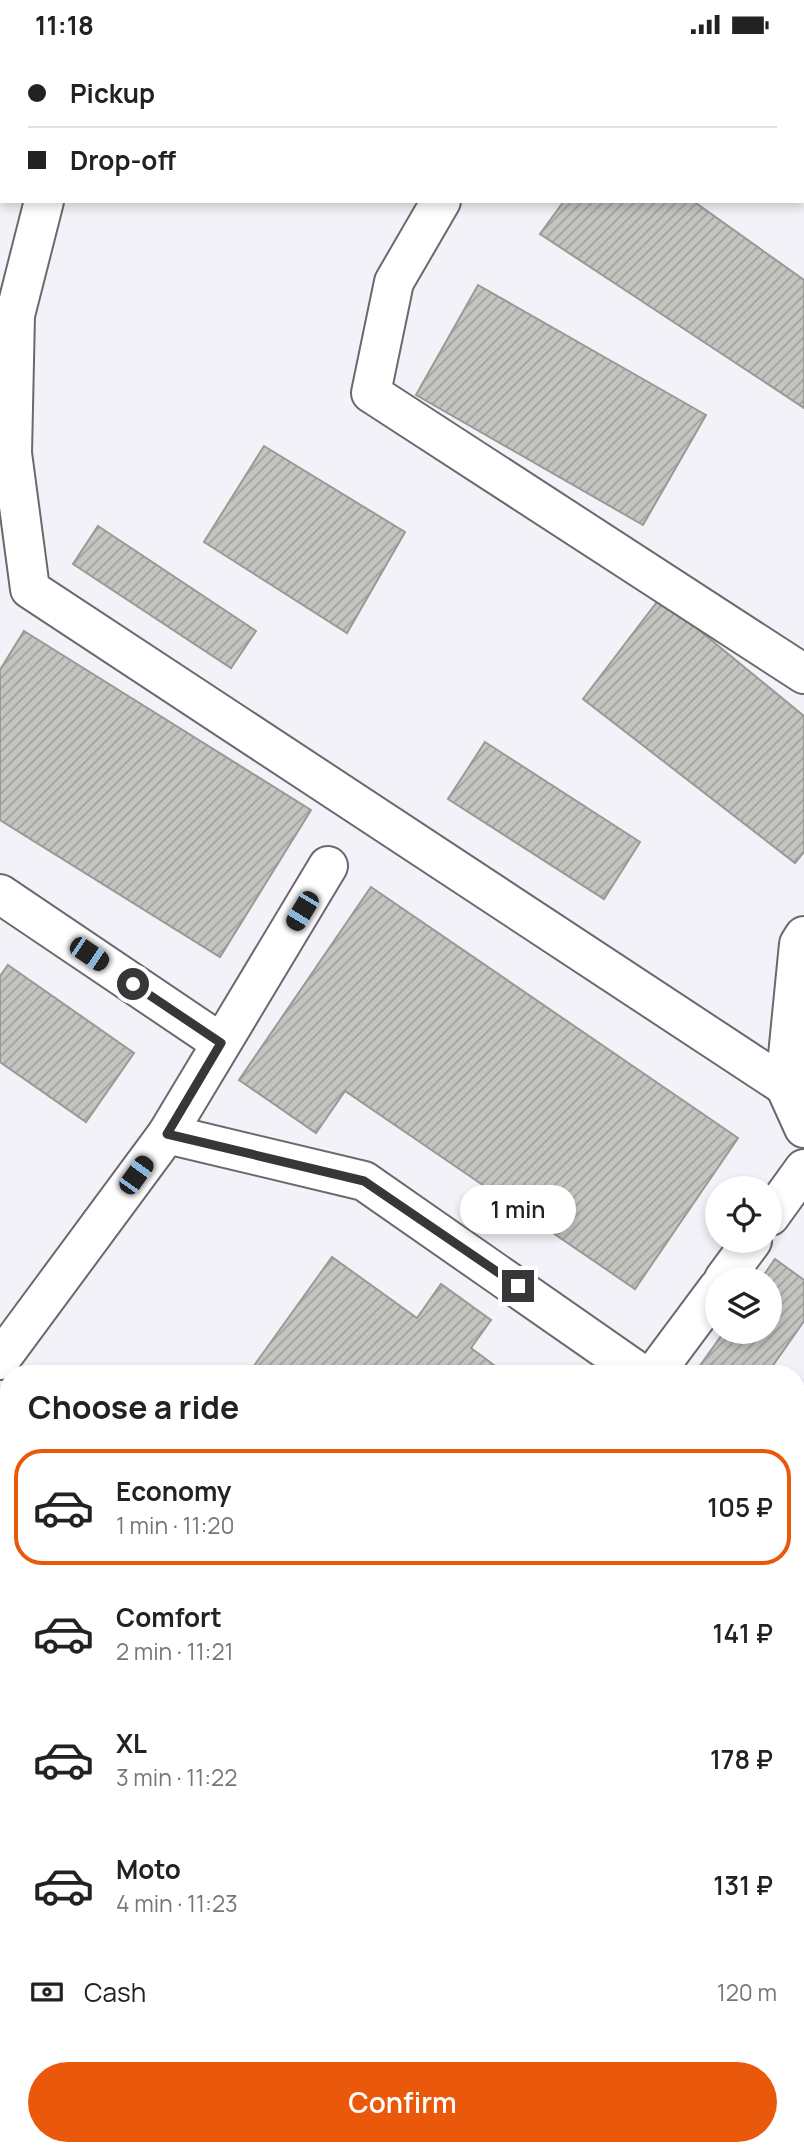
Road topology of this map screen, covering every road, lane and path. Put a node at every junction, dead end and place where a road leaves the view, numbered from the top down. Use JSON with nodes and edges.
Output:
{"nodes":[{"id":1,"x":43,"y":203,"type":"edge"},
{"id":2,"x":440,"y":203,"type":"edge"},
{"id":3,"x":804,"y":674,"type":"edge"},
{"id":4,"x":328,"y":866,"type":"dead end"},
{"id":5,"x":0,"y":894,"type":"edge"},
{"id":6,"x":804,"y":936,"type":"edge"},
{"id":7,"x":221,"y":1043,"type":"junction"},
{"id":8,"x":785,"y":1086,"type":"junction"},
{"id":9,"x":804,"y":1128,"type":"edge"},
{"id":10,"x":167,"y":1134,"type":"junction"},
{"id":11,"x":804,"y":1169,"type":"edge"},
{"id":12,"x":782,"y":1199,"type":"edge"},
{"id":13,"x":705,"y":1305,"type":"edge"},
{"id":14,"x":0,"y":1360,"type":"edge"},
{"id":15,"x":628,"y":1365,"type":"edge"},
{"id":16,"x":661,"y":1365,"type":"edge"}],
"edges":[{"from":1,"to":8,"type":"main road"},
{"from":2,"to":3,"type":"main road"},
{"from":4,"to":7,"type":"main road"},
{"from":5,"to":7,"type":"main road"},
{"from":6,"to":8,"type":"main road"},
{"from":7,"to":10,"type":"main road"},
{"from":8,"to":9,"type":"main road"},
{"from":10,"to":14,"type":"main road"},
{"from":10,"to":15,"type":"main road"},
{"from":11,"to":12,"type":"main road"},
{"from":13,"to":16,"type":"main road"}]}
